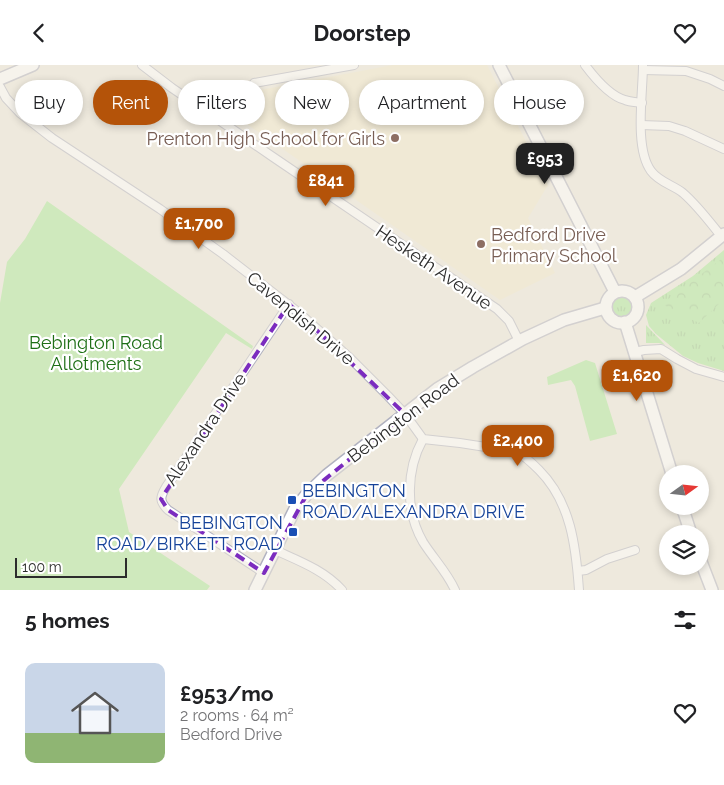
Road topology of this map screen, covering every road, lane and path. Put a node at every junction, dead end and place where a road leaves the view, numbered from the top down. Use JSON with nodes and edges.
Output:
{"nodes":[{"id":1,"x":33,"y":65,"type":"edge"},
{"id":2,"x":142,"y":65,"type":"edge"},
{"id":3,"x":354,"y":65,"type":"edge"},
{"id":4,"x":499,"y":65,"type":"edge"},
{"id":5,"x":586,"y":65,"type":"edge"},
{"id":6,"x":643,"y":67,"type":"edge"},
{"id":7,"x":0,"y":79,"type":"edge"},
{"id":8,"x":265,"y":81,"type":"edge"},
{"id":9,"x":724,"y":85,"type":"edge"},
{"id":10,"x":0,"y":87,"type":"edge"},
{"id":11,"x":178,"y":90,"type":"edge"},
{"id":12,"x":642,"y":103,"type":"junction"},
{"id":13,"x":227,"y":125,"type":"edge"},
{"id":14,"x":641,"y":125,"type":"junction"},
{"id":15,"x":724,"y":149,"type":"edge"},
{"id":16,"x":723,"y":235,"type":"edge"},
{"id":17,"x":615,"y":292,"type":"junction"},
{"id":18,"x":634,"y":297,"type":"junction"},
{"id":19,"x":289,"y":304,"type":"junction"},
{"id":20,"x":606,"y":308,"type":"junction"},
{"id":21,"x":625,"y":322,"type":"junction"},
{"id":22,"x":519,"y":341,"type":"junction"},
{"id":23,"x":635,"y":352,"type":"junction"},
{"id":24,"x":724,"y":377,"type":"edge"},
{"id":25,"x":405,"y":414,"type":"junction"},
{"id":26,"x":424,"y":439,"type":"junction"},
{"id":27,"x":669,"y":465,"type":"edge"},
{"id":28,"x":275,"y":550,"type":"junction"},
{"id":29,"x":635,"y":550,"type":"dead end"},
{"id":30,"x":578,"y":571,"type":"junction"},
{"id":31,"x":264,"y":573,"type":"junction"},
{"id":32,"x":706,"y":575,"type":"edge"},
{"id":33,"x":340,"y":589,"type":"edge"},
{"id":34,"x":255,"y":590,"type":"edge"},
{"id":35,"x":455,"y":590,"type":"edge"},
{"id":36,"x":579,"y":590,"type":"edge"},
{"id":37,"x":712,"y":590,"type":"edge"}],
"edges":[{"from":1,"to":7,"type":"main road"},
{"from":2,"to":11,"type":"street","name":"Hesketh Avenue"},
{"from":3,"to":8,"type":"street"},
{"from":4,"to":17,"type":"main road"},
{"from":5,"to":12,"type":"street"},
{"from":6,"to":9,"type":"street"},
{"from":6,"to":12,"type":"street"},
{"from":10,"to":19,"type":"street","name":"Cavendish Drive"},
{"from":12,"to":14,"type":"street"},
{"from":13,"to":22,"type":"street","name":"Hesketh Avenue"},
{"from":14,"to":15,"type":"street"},
{"from":14,"to":16,"type":"street"},
{"from":16,"to":18,"type":"main road"},
{"from":17,"to":18,"type":"main road"},
{"from":17,"to":20,"type":"main road"},
{"from":18,"to":21,"type":"main road"},
{"from":19,"to":25,"type":"street","name":"Cavendish Drive"},
{"from":19,"to":31,"type":"street","name":"Alexandra Drive"},
{"from":20,"to":21,"type":"main road"},
{"from":20,"to":22,"type":"main road","name":"Bebington Road"},
{"from":21,"to":23,"type":"main road"},
{"from":22,"to":25,"type":"main road","name":"Bebington Road"},
{"from":23,"to":24,"type":"street"},
{"from":23,"to":27,"type":"main road"},
{"from":25,"to":26,"type":"street","name":"Cavendish Drive"},
{"from":25,"to":28,"type":"main road","name":"Bebington Road"},
{"from":26,"to":30,"type":"street"},
{"from":26,"to":35,"type":"street"},
{"from":28,"to":31,"type":"main road","name":"Bebington Road"},
{"from":28,"to":33,"type":"street"},
{"from":29,"to":30,"type":"street"},
{"from":30,"to":36,"type":"street"},
{"from":31,"to":34,"type":"main road","name":"Bebington Road"},
{"from":32,"to":37,"type":"main road"}]}
